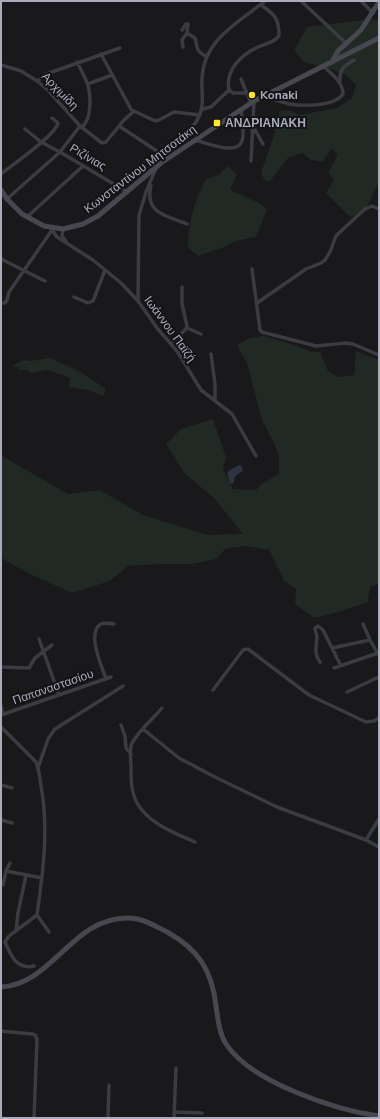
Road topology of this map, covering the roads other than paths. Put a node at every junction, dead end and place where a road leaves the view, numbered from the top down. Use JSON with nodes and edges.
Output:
{"nodes":[{"id":1,"x":265,"y":1,"type":"edge"},
{"id":2,"x":301,"y":1,"type":"edge"},
{"id":3,"x":361,"y":1,"type":"edge"},
{"id":4,"x":379,"y":2,"type":"edge"},
{"id":5,"x":261,"y":5,"type":"junction"},
{"id":6,"x":373,"y":13,"type":"junction"},
{"id":7,"x":182,"y":30,"type":"dead end"},
{"id":8,"x":187,"y":33,"type":"junction"},
{"id":9,"x":379,"y":38,"type":"edge"},
{"id":10,"x":347,"y":44,"type":"junction"},
{"id":11,"x":183,"y":47,"type":"dead end"},
{"id":12,"x":120,"y":48,"type":"dead end"},
{"id":13,"x":101,"y":54,"type":"junction"},
{"id":14,"x":207,"y":57,"type":"junction"},
{"id":15,"x":354,"y":60,"type":"dead end"},
{"id":16,"x":77,"y":62,"type":"junction"},
{"id":17,"x":332,"y":62,"type":"junction"},
{"id":18,"x":1,"y":65,"type":"edge"},
{"id":19,"x":323,"y":66,"type":"junction"},
{"id":20,"x":112,"y":75,"type":"junction"},
{"id":21,"x":241,"y":79,"type":"dead end"},
{"id":22,"x":37,"y":81,"type":"junction"},
{"id":23,"x":88,"y":84,"type":"junction"},
{"id":24,"x":340,"y":84,"type":"junction"},
{"id":25,"x":229,"y":90,"type":"junction"},
{"id":26,"x":247,"y":93,"type":"junction"},
{"id":27,"x":265,"y":96,"type":"junction"},
{"id":28,"x":253,"y":102,"type":"junction"},
{"id":29,"x":241,"y":109,"type":"junction"},
{"id":30,"x":202,"y":110,"type":"junction"},
{"id":31,"x":132,"y":111,"type":"junction"},
{"id":32,"x":200,"y":115,"type":"junction"},
{"id":33,"x":52,"y":118,"type":"dead end"},
{"id":34,"x":254,"y":123,"type":"junction"},
{"id":35,"x":119,"y":126,"type":"junction"},
{"id":36,"x":81,"y":127,"type":"junction"},
{"id":37,"x":25,"y":129,"type":"dead end"},
{"id":38,"x":194,"y":140,"type":"junction"},
{"id":39,"x":42,"y":142,"type":"junction"},
{"id":40,"x":264,"y":144,"type":"dead end"},
{"id":41,"x":60,"y":152,"type":"junction"},
{"id":42,"x":163,"y":155,"type":"junction"},
{"id":43,"x":251,"y":161,"type":"dead end"},
{"id":44,"x":159,"y":165,"type":"junction"},
{"id":45,"x":83,"y":166,"type":"junction"},
{"id":46,"x":1,"y":174,"type":"edge"},
{"id":47,"x":152,"y":179,"type":"junction"},
{"id":48,"x":1,"y":190,"type":"edge"},
{"id":49,"x":127,"y":192,"type":"junction"},
{"id":50,"x":7,"y":199,"type":"junction"},
{"id":51,"x":379,"y":209,"type":"edge"},
{"id":52,"x":27,"y":217,"type":"junction"},
{"id":53,"x":187,"y":224,"type":"dead end"},
{"id":54,"x":51,"y":229,"type":"junction"},
{"id":55,"x":63,"y":229,"type":"junction"},
{"id":56,"x":62,"y":236,"type":"junction"},
{"id":57,"x":58,"y":239,"type":"junction"},
{"id":58,"x":68,"y":244,"type":"junction"},
{"id":59,"x":1,"y":259,"type":"edge"},
{"id":60,"x":252,"y":269,"type":"dead end"},
{"id":61,"x":24,"y":270,"type":"junction"},
{"id":62,"x":105,"y":270,"type":"junction"},
{"id":63,"x":45,"y":281,"type":"dead end"},
{"id":64,"x":182,"y":287,"type":"dead end"},
{"id":65,"x":74,"y":297,"type":"dead end"},
{"id":66,"x":138,"y":301,"type":"junction"},
{"id":67,"x":3,"y":303,"type":"edge"},
{"id":68,"x":257,"y":303,"type":"junction"},
{"id":69,"x":187,"y":328,"type":"junction"},
{"id":70,"x":201,"y":334,"type":"dead end"},
{"id":71,"x":171,"y":343,"type":"junction"},
{"id":72,"x":211,"y":354,"type":"dead end"},
{"id":73,"x":379,"y":355,"type":"edge"},
{"id":74,"x":215,"y":401,"type":"junction"},
{"id":75,"x":256,"y":456,"type":"dead end"},
{"id":76,"x":114,"y":624,"type":"dead end"},
{"id":77,"x":363,"y":624,"type":"dead end"},
{"id":78,"x":39,"y":639,"type":"dead end"},
{"id":79,"x":370,"y":640,"type":"junction"},
{"id":80,"x":52,"y":645,"type":"dead end"},
{"id":81,"x":332,"y":648,"type":"junction"},
{"id":82,"x":43,"y":653,"type":"junction"},
{"id":83,"x":378,"y":654,"type":"edge"},
{"id":84,"x":320,"y":662,"type":"dead end"},
{"id":85,"x":341,"y":666,"type":"junction"},
{"id":86,"x":1,"y":667,"type":"edge"},
{"id":87,"x":334,"y":668,"type":"dead end"},
{"id":88,"x":111,"y":677,"type":"dead end"},
{"id":89,"x":379,"y":677,"type":"edge"},
{"id":90,"x":106,"y":679,"type":"junction"},
{"id":91,"x":123,"y":686,"type":"dead end"},
{"id":92,"x":213,"y":690,"type":"dead end"},
{"id":93,"x":347,"y":692,"type":"dead end"},
{"id":94,"x":59,"y":695,"type":"junction"},
{"id":95,"x":1,"y":706,"type":"edge"},
{"id":96,"x":162,"y":708,"type":"dead end"},
{"id":97,"x":2,"y":715,"type":"edge"},
{"id":98,"x":379,"y":718,"type":"edge"},
{"id":99,"x":121,"y":725,"type":"dead end"},
{"id":100,"x":1,"y":727,"type":"edge"},
{"id":101,"x":143,"y":730,"type":"junction"},
{"id":102,"x":131,"y":754,"type":"junction"},
{"id":103,"x":38,"y":768,"type":"junction"},
{"id":104,"x":1,"y":785,"type":"edge"},
{"id":105,"x":12,"y":788,"type":"dead end"},
{"id":106,"x":379,"y":819,"type":"edge"},
{"id":107,"x":1,"y":820,"type":"edge"},
{"id":108,"x":12,"y":823,"type":"dead end"},
{"id":109,"x":366,"y":840,"type":"junction"},
{"id":110,"x":195,"y":842,"type":"dead end"},
{"id":111,"x":379,"y":847,"type":"edge"},
{"id":112,"x":10,"y":863,"type":"dead end"},
{"id":113,"x":6,"y":871,"type":"junction"},
{"id":114,"x":26,"y":875,"type":"junction"},
{"id":115,"x":42,"y":878,"type":"junction"},
{"id":116,"x":3,"y":885,"type":"dead end"},
{"id":117,"x":37,"y":915,"type":"junction"},
{"id":118,"x":16,"y":931,"type":"junction"},
{"id":119,"x":49,"y":932,"type":"dead end"},
{"id":120,"x":34,"y":966,"type":"dead end"},
{"id":121,"x":1,"y":987,"type":"edge"},
{"id":122,"x":1,"y":1031,"type":"edge"},
{"id":123,"x":176,"y":1068,"type":"dead end"},
{"id":124,"x":109,"y":1085,"type":"dead end"},
{"id":125,"x":174,"y":1112,"type":"junction"},
{"id":126,"x":202,"y":1113,"type":"dead end"},
{"id":127,"x":379,"y":1116,"type":"edge"},
{"id":128,"x":34,"y":1118,"type":"edge"},
{"id":129,"x":108,"y":1118,"type":"edge"},
{"id":130,"x":174,"y":1118,"type":"edge"}],
"edges":[{"from":1,"to":5,"type":"street"},
{"from":2,"to":10,"type":"street"},
{"from":3,"to":6,"type":"street"},
{"from":4,"to":6,"type":"main road"},
{"from":5,"to":14,"type":"street"},
{"from":5,"to":25,"type":"street"},
{"from":6,"to":10,"type":"main road"},
{"from":7,"to":8,"type":"street"},
{"from":8,"to":11,"type":"street"},
{"from":8,"to":14,"type":"street"},
{"from":9,"to":17,"type":"main road","name":"Κωνσταντίνου Μητσοτάκη"},
{"from":10,"to":17,"type":"main road"},
{"from":12,"to":13,"type":"street"},
{"from":13,"to":16,"type":"street"},
{"from":13,"to":20,"type":"street"},
{"from":14,"to":30,"type":"street"},
{"from":15,"to":24,"type":"street"},
{"from":16,"to":22,"type":"street"},
{"from":16,"to":23,"type":"street"},
{"from":17,"to":19,"type":"main road","name":"Κωνσταντίνου Μητσοτάκη"},
{"from":18,"to":22,"type":"street","name":"Αρχιμίδη"},
{"from":19,"to":24,"type":"street"},
{"from":19,"to":27,"type":"main road","name":"Κωνσταντίνου Μητσοτάκη"},
{"from":20,"to":23,"type":"street"},
{"from":20,"to":31,"type":"street"},
{"from":21,"to":26,"type":"street"},
{"from":22,"to":36,"type":"street","name":"Αρχιμίδη"},
{"from":23,"to":36,"type":"street"},
{"from":24,"to":27,"type":"street"},
{"from":25,"to":26,"type":"street"},
{"from":25,"to":30,"type":"street"},
{"from":26,"to":28,"type":"street"},
{"from":27,"to":28,"type":"main road","name":"Κωνσταντίνου Μητσοτάκη"},
{"from":28,"to":29,"type":"main road","name":"Κωνσταντίνου Μητσοτάκη"},
{"from":28,"to":34,"type":"street"},
{"from":29,"to":38,"type":"main road","name":"Κωνσταντίνου Μητσοτάκη"},
{"from":29,"to":38,"type":"street"},
{"from":30,"to":32,"type":"street"},
{"from":31,"to":32,"type":"street"},
{"from":31,"to":35,"type":"street"},
{"from":32,"to":42,"type":"street"},
{"from":33,"to":39,"type":"street"},
{"from":34,"to":40,"type":"street"},
{"from":34,"to":43,"type":"street"},
{"from":35,"to":36,"type":"street","name":"Αρχιμίδη"},
{"from":35,"to":42,"type":"street"},
{"from":36,"to":41,"type":"street"},
{"from":37,"to":39,"type":"street","name":"Ριζίνιας"},
{"from":38,"to":44,"type":"main road","name":"Κωνσταντίνου Μητσοτάκη"},
{"from":39,"to":41,"type":"street","name":"Ριζίνιας"},
{"from":39,"to":46,"type":"street"},
{"from":41,"to":45,"type":"street","name":"Ριζίνιας"},
{"from":41,"to":50,"type":"street"},
{"from":42,"to":44,"type":"street"},
{"from":44,"to":47,"type":"street"},
{"from":44,"to":49,"type":"main road","name":"Κωνσταντίνου Μητσοτάκη"},
{"from":45,"to":49,"type":"street","name":"Ριζίνιας"},
{"from":45,"to":52,"type":"street"},
{"from":47,"to":53,"type":"street"},
{"from":47,"to":66,"type":"street"},
{"from":48,"to":50,"type":"main road","name":"Κωνσταντίνου Μητσοτάκη"},
{"from":49,"to":55,"type":"main road","name":"Κωνσταντίνου Μητσοτάκη"},
{"from":50,"to":52,"type":"main road","name":"Κωνσταντίνου Μητσοτάκη"},
{"from":51,"to":68,"type":"street"},
{"from":52,"to":54,"type":"main road","name":"Κωνσταντίνου Μητσοτάκη"},
{"from":54,"to":55,"type":"main road","name":"Κωνσταντίνου Μητσοτάκη"},
{"from":54,"to":57,"type":"street","name":"Ιωάννου Παϊζή"},
{"from":54,"to":61,"type":"street"},
{"from":55,"to":56,"type":"street"},
{"from":56,"to":57,"type":"street"},
{"from":56,"to":58,"type":"street"},
{"from":57,"to":58,"type":"street","name":"Ιωάννου Παϊζή"},
{"from":58,"to":62,"type":"street","name":"Ιωάννου Παϊζή"},
{"from":59,"to":61,"type":"street"},
{"from":60,"to":68,"type":"street"},
{"from":61,"to":63,"type":"street"},
{"from":61,"to":67,"type":"street"},
{"from":62,"to":65,"type":"street"},
{"from":62,"to":66,"type":"street","name":"Ιωάννου Παϊζή"},
{"from":64,"to":69,"type":"street"},
{"from":66,"to":71,"type":"street","name":"Ιωάννου Παϊζή"},
{"from":68,"to":73,"type":"street"},
{"from":69,"to":70,"type":"street"},
{"from":69,"to":71,"type":"street"},
{"from":71,"to":74,"type":"street","name":"Ιωάννου Παϊζή"},
{"from":72,"to":74,"type":"street"},
{"from":74,"to":75,"type":"street","name":"Ιωάννου Παϊζή"},
{"from":76,"to":90,"type":"street"},
{"from":77,"to":79,"type":"street"},
{"from":78,"to":82,"type":"street"},
{"from":79,"to":81,"type":"street"},
{"from":79,"to":83,"type":"street"},
{"from":80,"to":82,"type":"street"},
{"from":81,"to":84,"type":"street"},
{"from":81,"to":85,"type":"street"},
{"from":82,"to":86,"type":"street"},
{"from":82,"to":94,"type":"street"},
{"from":83,"to":85,"type":"street"},
{"from":85,"to":87,"type":"street"},
{"from":88,"to":90,"type":"street","name":"Παπαναστασίου"},
{"from":89,"to":93,"type":"street"},
{"from":90,"to":94,"type":"street","name":"Παπαναστασίου"},
{"from":91,"to":103,"type":"street"},
{"from":92,"to":98,"type":"street"},
{"from":94,"to":97,"type":"street","name":"Παπαναστασίου"},
{"from":95,"to":97,"type":"street"},
{"from":96,"to":101,"type":"street"},
{"from":99,"to":102,"type":"street"},
{"from":100,"to":103,"type":"street"},
{"from":101,"to":102,"type":"street"},
{"from":101,"to":109,"type":"street"},
{"from":102,"to":110,"type":"street"},
{"from":103,"to":115,"type":"street"},
{"from":104,"to":105,"type":"street"},
{"from":106,"to":109,"type":"street"},
{"from":107,"to":108,"type":"street"},
{"from":109,"to":111,"type":"street"},
{"from":112,"to":113,"type":"street"},
{"from":113,"to":114,"type":"street"},
{"from":113,"to":116,"type":"street"},
{"from":114,"to":115,"type":"street"},
{"from":114,"to":118,"type":"street"},
{"from":115,"to":117,"type":"street"},
{"from":117,"to":118,"type":"street"},
{"from":117,"to":119,"type":"street"},
{"from":118,"to":120,"type":"street"},
{"from":121,"to":127,"type":"main road"},
{"from":122,"to":128,"type":"street"},
{"from":123,"to":125,"type":"street"},
{"from":124,"to":129,"type":"street"},
{"from":125,"to":126,"type":"street"},
{"from":125,"to":130,"type":"street"}]}
